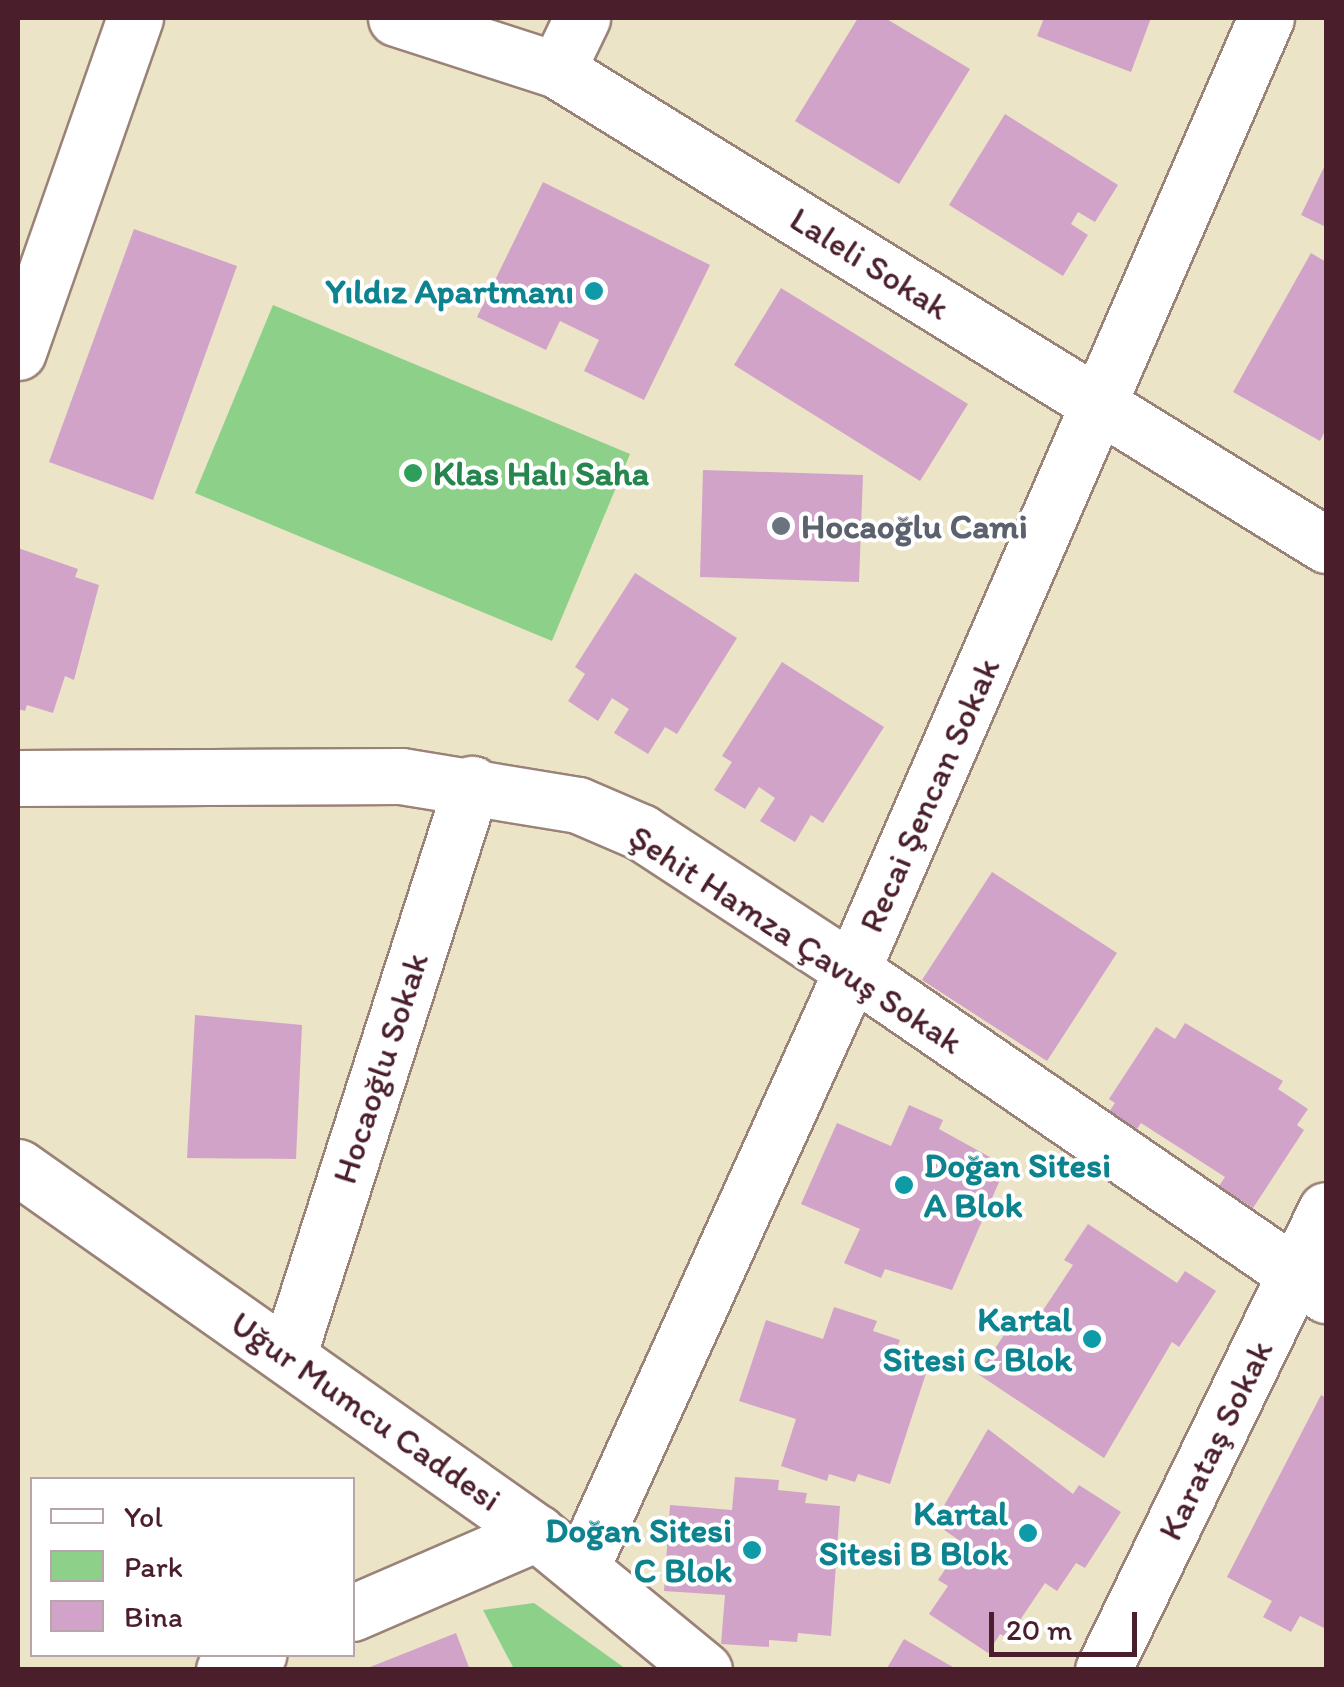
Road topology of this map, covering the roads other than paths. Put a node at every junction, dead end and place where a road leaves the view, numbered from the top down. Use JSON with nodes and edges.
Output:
{"nodes":[{"id":1,"x":136,"y":18,"type":"edge"},
{"id":2,"x":396,"y":18,"type":"edge"},
{"id":3,"x":582,"y":18,"type":"edge"},
{"id":4,"x":1266,"y":18,"type":"edge"},
{"id":5,"x":557,"y":70,"type":"junction"},
{"id":6,"x":18,"y":352,"type":"edge"},
{"id":7,"x":1099,"y":405,"type":"junction"},
{"id":8,"x":1326,"y":545,"type":"edge"},
{"id":9,"x":18,"y":778,"type":"edge"},
{"id":10,"x":472,"y":784,"type":"junction"},
{"id":11,"x":852,"y":970,"type":"junction"},
{"id":12,"x":18,"y":1167,"type":"edge"},
{"id":13,"x":1326,"y":1210,"type":"edge"},
{"id":14,"x":1311,"y":1285,"type":"edge"},
{"id":15,"x":289,"y":1353,"type":"junction"},
{"id":16,"x":537,"y":1533,"type":"junction"},
{"id":17,"x":581,"y":1568,"type":"junction"},
{"id":18,"x":355,"y":1613,"type":"edge"},
{"id":19,"x":252,"y":1657,"type":"edge"},
{"id":20,"x":224,"y":1670,"type":"edge"},
{"id":21,"x":704,"y":1670,"type":"edge"},
{"id":22,"x":1103,"y":1670,"type":"edge"}],
"edges":[{"from":1,"to":6,"type":"street"},
{"from":2,"to":5,"type":"street","name":"Laleli Sokak"},
{"from":3,"to":5,"type":"street"},
{"from":4,"to":7,"type":"street","name":"Recai Şencan Sokak"},
{"from":5,"to":7,"type":"street","name":"Laleli Sokak"},
{"from":7,"to":8,"type":"street","name":"Laleli Sokak"},
{"from":7,"to":11,"type":"street","name":"Recai Şencan Sokak"},
{"from":9,"to":10,"type":"street","name":"Şehit Hamza Çavuş Sokak"},
{"from":10,"to":11,"type":"street","name":"Şehit Hamza Çavuş Sokak"},
{"from":10,"to":15,"type":"street","name":"Hocaoğlu Sokak"},
{"from":11,"to":14,"type":"street","name":"Şehit Hamza Çavuş Sokak"},
{"from":11,"to":17,"type":"street","name":"Recai Şencan Sokak"},
{"from":12,"to":15,"type":"street","name":"Uğur Mumcu Caddesi"},
{"from":13,"to":14,"type":"street","name":"Karataş Sokak"},
{"from":14,"to":22,"type":"street","name":"Karataş Sokak"},
{"from":15,"to":16,"type":"street","name":"Uğur Mumcu Caddesi"},
{"from":16,"to":17,"type":"street","name":"Uğur Mumcu Caddesi"},
{"from":16,"to":18,"type":"street"},
{"from":17,"to":21,"type":"street","name":"Uğur Mumcu Caddesi"},
{"from":19,"to":20,"type":"street"}]}
